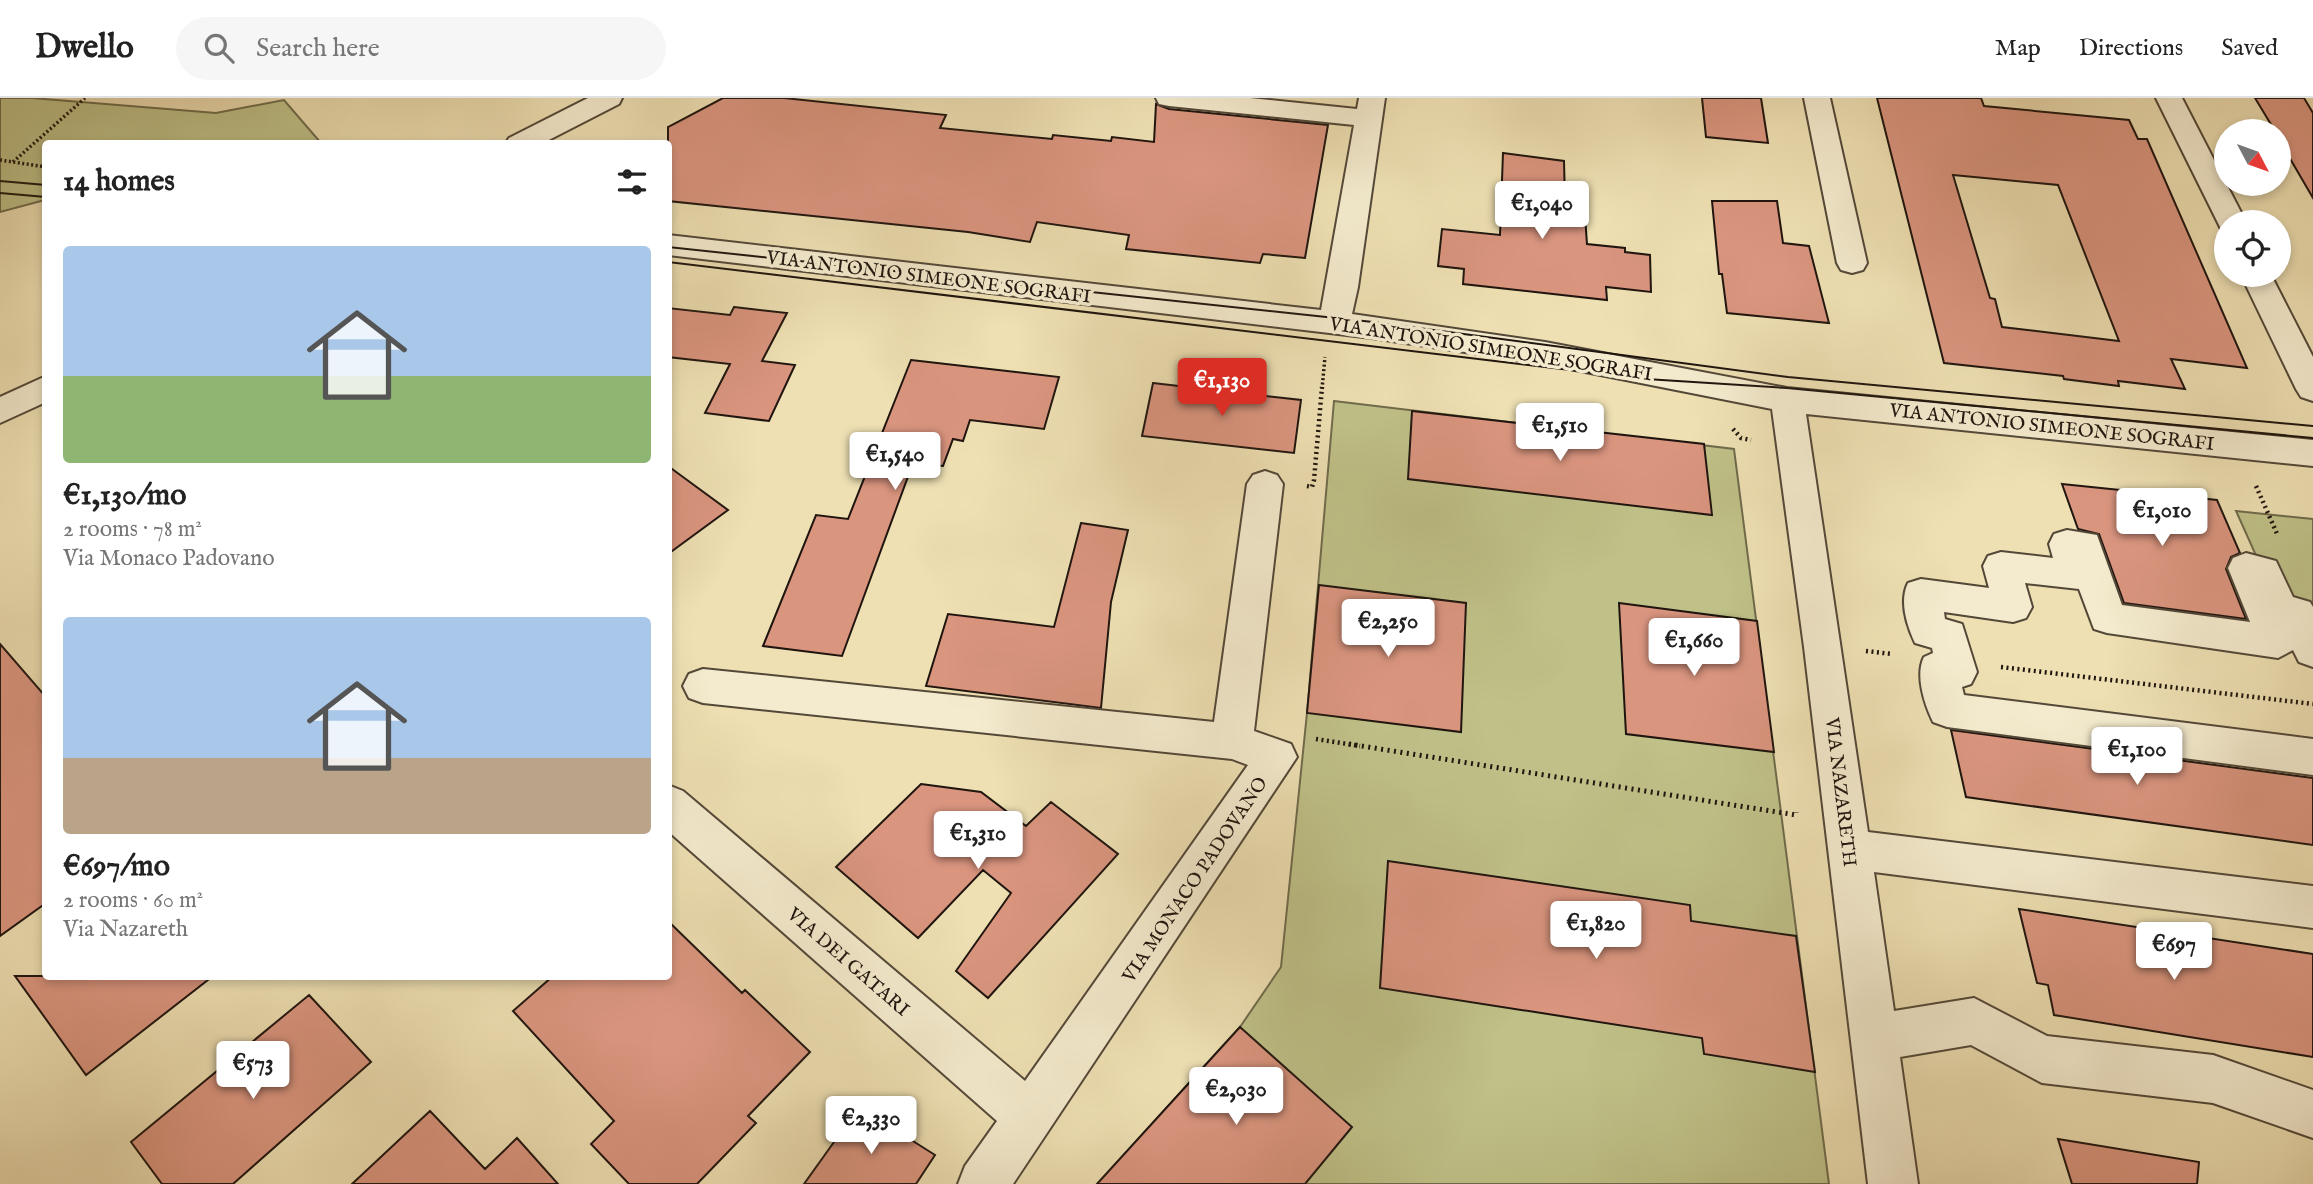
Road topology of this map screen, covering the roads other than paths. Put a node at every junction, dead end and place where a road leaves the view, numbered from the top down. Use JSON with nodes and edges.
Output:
{"nodes":[{"id":1,"x":609,"y":98,"type":"edge"},
{"id":2,"x":1169,"y":98,"type":"edge"},
{"id":3,"x":1817,"y":98,"type":"edge"},
{"id":4,"x":2169,"y":98,"type":"edge"},
{"id":5,"x":1371,"y":108,"type":"edge"},
{"id":6,"x":527,"y":140,"type":"edge"},
{"id":7,"x":2225,"y":210,"type":"edge"},
{"id":8,"x":672,"y":245,"type":"edge"},
{"id":9,"x":1852,"y":263,"type":"dead end"},
{"id":10,"x":2262,"y":287,"type":"edge"},
{"id":11,"x":1334,"y":323,"type":"junction"},
{"id":12,"x":2313,"y":389,"type":"edge"},
{"id":13,"x":42,"y":390,"type":"edge"},
{"id":14,"x":1787,"y":400,"type":"junction"},
{"id":15,"x":0,"y":411,"type":"edge"},
{"id":16,"x":2313,"y":453,"type":"edge"},
{"id":17,"x":1265,"y":484,"type":"road end"},
{"id":18,"x":2313,"y":651,"type":"edge"},
{"id":19,"x":703,"y":686,"type":"dead end"},
{"id":20,"x":1232,"y":741,"type":"junction"},
{"id":21,"x":2313,"y":757,"type":"edge"},
{"id":22,"x":672,"y":807,"type":"edge"},
{"id":23,"x":1849,"y":849,"type":"junction"},
{"id":24,"x":2313,"y":907,"type":"edge"},
{"id":25,"x":1875,"y":1038,"type":"junction"},
{"id":26,"x":2313,"y":1114,"type":"edge"},
{"id":27,"x":1030,"y":1117,"type":"junction"},
{"id":28,"x":984,"y":1184,"type":"edge"},
{"id":29,"x":1894,"y":1184,"type":"edge"}],
"edges":[{"from":1,"to":6,"type":"street"},
{"from":2,"to":5,"type":"street"},
{"from":3,"to":9,"type":"street"},
{"from":4,"to":7,"type":"street"},
{"from":5,"to":11,"type":"street"},
{"from":8,"to":11,"type":"street","name":"VIA ANTONIO SIMEONE SOGRAFI"},
{"from":10,"to":12,"type":"street"},
{"from":11,"to":14,"type":"street","name":"VIA ANTONIO SIMEONE SOGRAFI"},
{"from":13,"to":15,"type":"street"},
{"from":14,"to":16,"type":"street","name":"VIA ANTONIO SIMEONE SOGRAFI"},
{"from":14,"to":23,"type":"street","name":"VIA NAZARETH"},
{"from":17,"to":20,"type":"street"},
{"from":18,"to":21,"type":"street"},
{"from":19,"to":20,"type":"street","name":"VIA MONACO PADOVANO"},
{"from":20,"to":27,"type":"street","name":"VIA MONACO PADOVANO"},
{"from":22,"to":27,"type":"street","name":"VIA DEI GATARI"},
{"from":23,"to":24,"type":"street"},
{"from":23,"to":25,"type":"street","name":"VIA NAZARETH"},
{"from":25,"to":26,"type":"street"},
{"from":25,"to":29,"type":"street","name":"VIA NAZARETH"},
{"from":27,"to":28,"type":"street","name":"VIA MONACO PADOVANO"}]}
